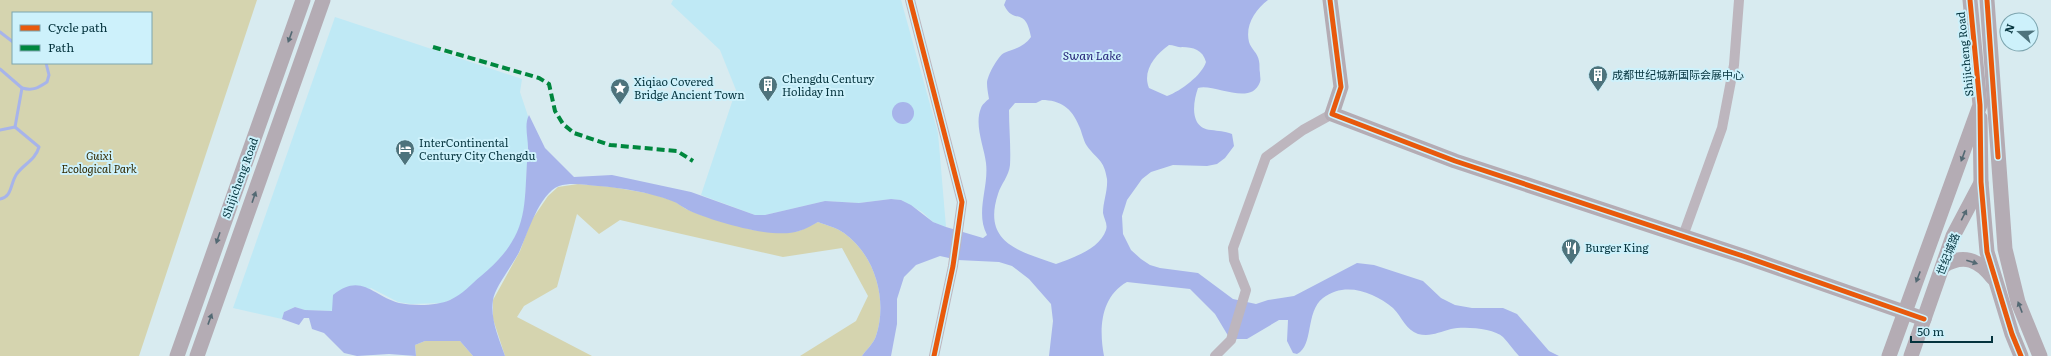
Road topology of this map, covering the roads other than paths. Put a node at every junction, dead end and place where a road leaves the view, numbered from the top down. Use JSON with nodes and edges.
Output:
{"nodes":[{"id":1,"x":304,"y":0,"type":"edge"},
{"id":2,"x":323,"y":0,"type":"edge"},
{"id":3,"x":910,"y":0,"type":"edge"},
{"id":4,"x":1330,"y":0,"type":"edge"},
{"id":5,"x":1739,"y":0,"type":"edge"},
{"id":6,"x":1970,"y":0,"type":"edge"},
{"id":7,"x":1987,"y":0,"type":"edge"},
{"id":8,"x":1980,"y":105,"type":"junction"},
{"id":9,"x":1332,"y":114,"type":"junction"},
{"id":10,"x":1998,"y":157,"type":"junction"},
{"id":11,"x":1981,"y":182,"type":"junction"},
{"id":12,"x":1684,"y":236,"type":"junction"},
{"id":13,"x":1943,"y":266,"type":"junction"},
{"id":14,"x":1996,"y":281,"type":"junction"},
{"id":15,"x":1905,"y":312,"type":"junction"},
{"id":16,"x":1924,"y":319,"type":"junction"},
{"id":17,"x":177,"y":356,"type":"edge"},
{"id":18,"x":197,"y":356,"type":"edge"},
{"id":19,"x":934,"y":356,"type":"edge"},
{"id":20,"x":1215,"y":356,"type":"edge"},
{"id":21,"x":1889,"y":356,"type":"edge"},
{"id":22,"x":1911,"y":356,"type":"edge"},
{"id":23,"x":2021,"y":356,"type":"edge"},
{"id":24,"x":2040,"y":356,"type":"edge"}],
"edges":[{"from":1,"to":17,"type":"main road","name":"Shijicheng Road","one_way":true},
{"from":18,"to":2,"type":"main road","name":"Shijicheng Road","one_way":true},
{"from":3,"to":19,"type":"street"},
{"from":4,"to":9,"type":"main road"},
{"from":5,"to":12,"type":"street"},
{"from":6,"to":8,"type":"main road","name":"Shijicheng Road"},
{"from":7,"to":10,"type":"main road"},
{"from":8,"to":11,"type":"main road"},
{"from":8,"to":15,"type":"main road","name":"Shijicheng Road","one_way":true},
{"from":9,"to":12,"type":"main road"},
{"from":9,"to":20,"type":"street"},
{"from":10,"to":11,"type":"main road","name":"世纪城路"},
{"from":24,"to":10,"type":"main road","one_way":true},
{"from":13,"to":11,"type":"main road","name":"世纪城路","one_way":true},
{"from":11,"to":14,"type":"main road"},
{"from":12,"to":15,"type":"main road"},
{"from":13,"to":14,"type":"main road","one_way":true},
{"from":13,"to":16,"type":"main road","name":"世纪城路"},
{"from":14,"to":23,"type":"main road"},
{"from":15,"to":16,"type":"main road"},
{"from":15,"to":21,"type":"main road","name":"Shijicheng Road"},
{"from":16,"to":22,"type":"main road","name":"世纪城路"}]}
